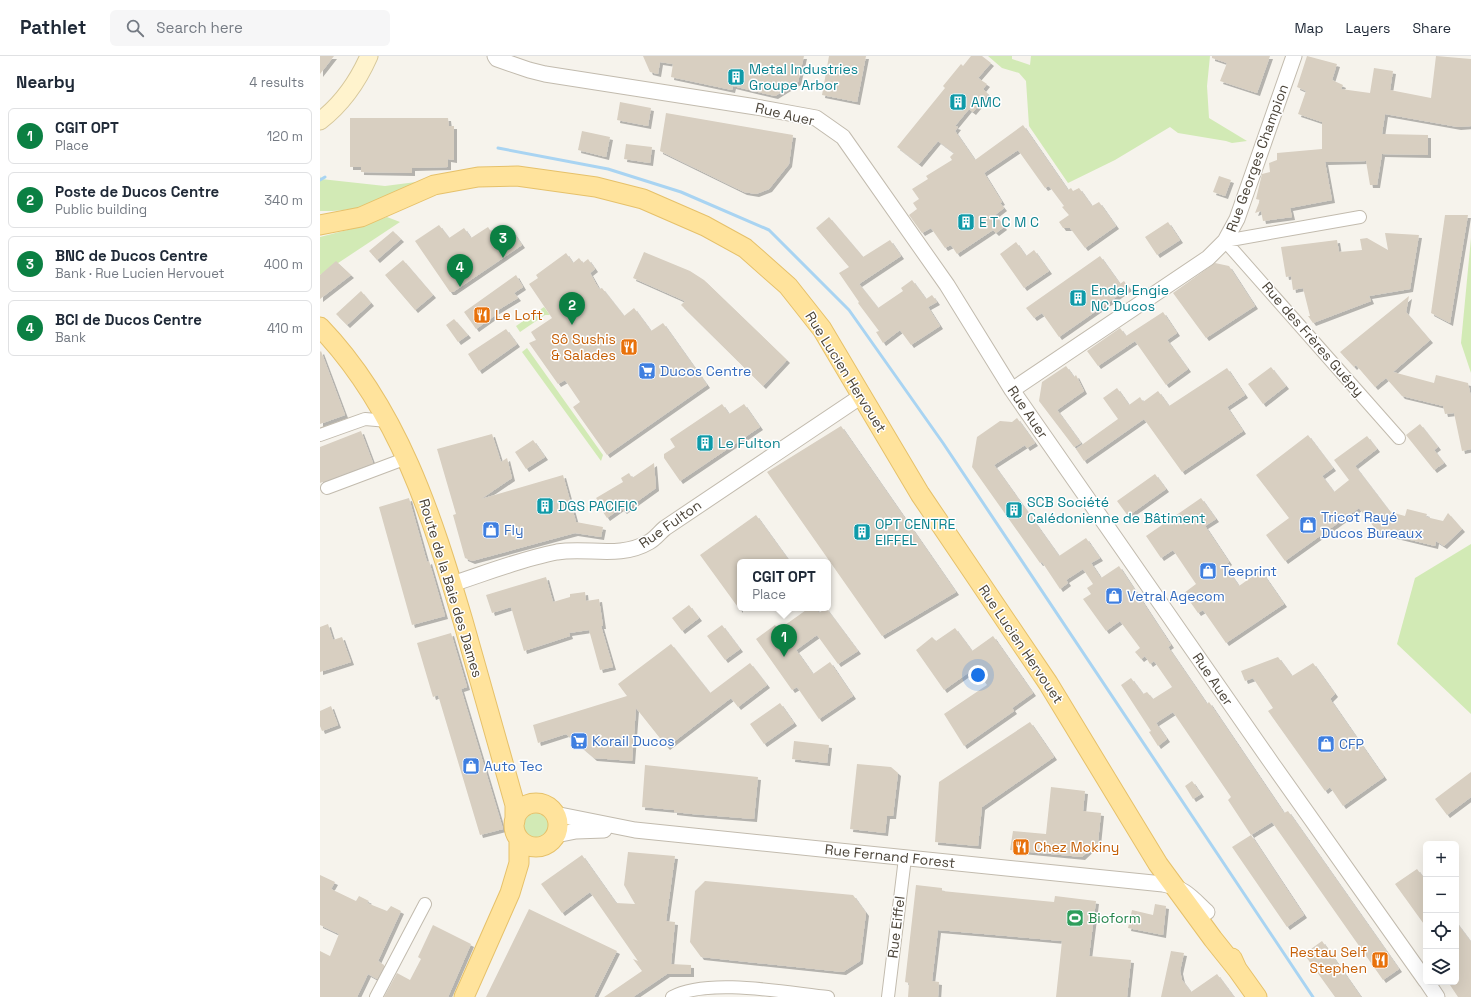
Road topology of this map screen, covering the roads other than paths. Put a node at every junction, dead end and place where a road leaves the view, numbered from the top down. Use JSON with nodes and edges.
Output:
{"nodes":[{"id":1,"x":369,"y":56,"type":"edge"},
{"id":2,"x":495,"y":56,"type":"edge"},
{"id":3,"x":1294,"y":56,"type":"edge"},
{"id":4,"x":320,"y":121,"type":"edge"},
{"id":5,"x":320,"y":217,"type":"edge"},
{"id":6,"x":1360,"y":217,"type":"dead end"},
{"id":7,"x":341,"y":222,"type":"junction"},
{"id":8,"x":320,"y":225,"type":"edge"},
{"id":9,"x":1225,"y":241,"type":"junction"},
{"id":10,"x":320,"y":327,"type":"edge"},
{"id":11,"x":320,"y":342,"type":"edge"},
{"id":12,"x":1012,"y":390,"type":"junction"},
{"id":13,"x":863,"y":395,"type":"junction"},
{"id":14,"x":378,"y":405,"type":"junction"},
{"id":15,"x":388,"y":421,"type":"junction"},
{"id":16,"x":320,"y":435,"type":"edge"},
{"id":17,"x":1399,"y":438,"type":"dead end"},
{"id":18,"x":407,"y":458,"type":"junction"},
{"id":19,"x":327,"y":488,"type":"dead end"},
{"id":20,"x":452,"y":584,"type":"junction"},
{"id":21,"x":494,"y":733,"type":"junction"},
{"id":22,"x":1112,"y":785,"type":"junction"},
{"id":23,"x":532,"y":804,"type":"junction"},
{"id":24,"x":555,"y":814,"type":"junction"},
{"id":25,"x":515,"y":821,"type":"junction"},
{"id":26,"x":635,"y":830,"type":"junction"},
{"id":27,"x":519,"y":839,"type":"junction"},
{"id":28,"x":551,"y":840,"type":"junction"},
{"id":29,"x":905,"y":858,"type":"junction"},
{"id":30,"x":1158,"y":864,"type":"junction"},
{"id":31,"x":1144,"y":882,"type":"junction"},
{"id":32,"x":1174,"y":886,"type":"junction"},
{"id":33,"x":510,"y":893,"type":"junction"},
{"id":34,"x":425,"y":904,"type":"dead end"},
{"id":35,"x":1207,"y":912,"type":"junction"},
{"id":36,"x":1237,"y":970,"type":"junction"},
{"id":37,"x":1423,"y":977,"type":"edge"},
{"id":38,"x":1429,"y":985,"type":"edge"},
{"id":39,"x":376,"y":997,"type":"edge"},
{"id":40,"x":464,"y":997,"type":"edge"},
{"id":41,"x":672,"y":997,"type":"edge"},
{"id":42,"x":828,"y":997,"type":"edge"},
{"id":43,"x":888,"y":997,"type":"edge"},
{"id":44,"x":1257,"y":997,"type":"edge"},
{"id":45,"x":1437,"y":997,"type":"edge"}],
"edges":[{"from":1,"to":4,"type":"main road"},
{"from":2,"to":12,"type":"street","name":"Rue Auer"},
{"from":3,"to":9,"type":"street","name":"Rue Georges Champion"},
{"from":5,"to":7,"type":"main road","name":"Rue Lucien Hervouet"},
{"from":6,"to":9,"type":"street"},
{"from":7,"to":8,"type":"main road","name":"Rue Lucien Hervouet"},
{"from":7,"to":13,"type":"main road","name":"Rue Lucien Hervouet"},
{"from":9,"to":12,"type":"street","name":"Rue Georges Champion"},
{"from":9,"to":17,"type":"street","name":"Rue des Frères Guépy"},
{"from":10,"to":14,"type":"main road","name":"Route de la Baie des Dames"},
{"from":11,"to":14,"type":"main road","name":"Route de la Baie des Dames"},
{"from":12,"to":37,"type":"street","name":"Rue Auer"},
{"from":13,"to":20,"type":"street","name":"Rue Fulton"},
{"from":13,"to":22,"type":"main road","name":"Rue Lucien Hervouet"},
{"from":14,"to":15,"type":"main road","name":"Route de la Baie des Dames"},
{"from":15,"to":16,"type":"street"},
{"from":15,"to":18,"type":"main road","name":"Route de la Baie des Dames"},
{"from":18,"to":19,"type":"street"},
{"from":18,"to":20,"type":"main road","name":"Route de la Baie des Dames"},
{"from":20,"to":21,"type":"main road","name":"Route de la Baie des Dames"},
{"from":21,"to":23,"type":"main road","name":"Route de la Baie des Dames"},
{"from":21,"to":25,"type":"main road","name":"Route de la Baie des Dames"},
{"from":22,"to":30,"type":"main road","name":"Rue Lucien Hervouet"},
{"from":22,"to":35,"type":"main road","name":"Rue Lucien Hervouet"},
{"from":23,"to":24,"type":"main road"},
{"from":23,"to":25,"type":"main road"},
{"from":24,"to":26,"type":"street","name":"Rue Fernand Forest"},
{"from":24,"to":28,"type":"main road"},
{"from":25,"to":27,"type":"main road"},
{"from":26,"to":28,"type":"street","name":"Rue Fernand Forest"},
{"from":26,"to":29,"type":"street","name":"Rue Fernand Forest"},
{"from":27,"to":28,"type":"main road"},
{"from":27,"to":33,"type":"main road"},
{"from":28,"to":33,"type":"main road"},
{"from":29,"to":31,"type":"street","name":"Rue Fernand Forest"},
{"from":29,"to":43,"type":"street","name":"Rue Eiffel"},
{"from":30,"to":31,"type":"street"},
{"from":30,"to":32,"type":"main road","name":"Rue Lucien Hervouet"},
{"from":31,"to":32,"type":"street","name":"Rue Fernand Forest"},
{"from":32,"to":35,"type":"street","name":"Rue Fernand Forest"},
{"from":32,"to":36,"type":"main road","name":"Rue Lucien Hervouet"},
{"from":33,"to":40,"type":"main road"},
{"from":34,"to":39,"type":"street"},
{"from":35,"to":36,"type":"main road","name":"Rue Fernand Forest"},
{"from":36,"to":44,"type":"main road","name":"Rue Fernand Forest"},
{"from":38,"to":45,"type":"street","name":"Rue Auer"},
{"from":41,"to":42,"type":"street"}]}
